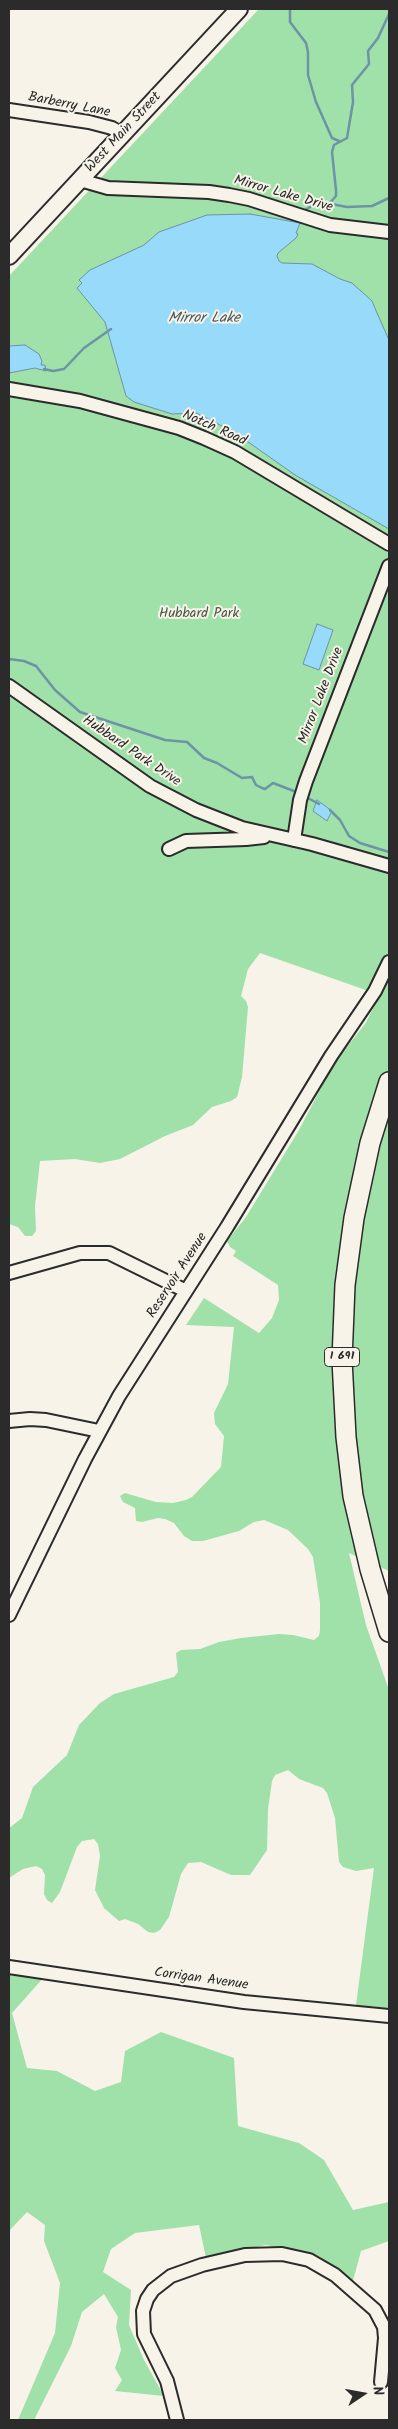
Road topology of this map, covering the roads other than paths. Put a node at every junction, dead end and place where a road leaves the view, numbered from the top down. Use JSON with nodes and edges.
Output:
{"nodes":[{"id":1,"x":239,"y":9,"type":"edge"},
{"id":2,"x":9,"y":110,"type":"edge"},
{"id":3,"x":122,"y":134,"type":"junction"},
{"id":4,"x":80,"y":180,"type":"junction"},
{"id":5,"x":389,"y":232,"type":"edge"},
{"id":6,"x":9,"y":256,"type":"edge"},
{"id":7,"x":9,"y":389,"type":"edge"},
{"id":8,"x":389,"y":544,"type":"edge"},
{"id":9,"x":389,"y":566,"type":"edge"},
{"id":10,"x":9,"y":686,"type":"edge"},
{"id":11,"x":272,"y":835,"type":"junction"},
{"id":12,"x":294,"y":840,"type":"junction"},
{"id":13,"x":169,"y":849,"type":"dead end"},
{"id":14,"x":389,"y":866,"type":"edge"},
{"id":15,"x":389,"y":962,"type":"edge"},
{"id":16,"x":389,"y":1082,"type":"edge"},
{"id":17,"x":9,"y":1273,"type":"edge"},
{"id":18,"x":186,"y":1291,"type":"junction"},
{"id":19,"x":9,"y":1421,"type":"edge"},
{"id":20,"x":99,"y":1431,"type":"junction"},
{"id":21,"x":9,"y":1615,"type":"edge"},
{"id":22,"x":389,"y":1632,"type":"edge"},
{"id":23,"x":9,"y":1966,"type":"edge"},
{"id":24,"x":389,"y":2016,"type":"edge"},
{"id":25,"x":381,"y":2382,"type":"dead end"},
{"id":26,"x":177,"y":2420,"type":"edge"}],
"edges":[{"from":1,"to":3,"type":"main road","name":"West Main Street"},
{"from":2,"to":3,"type":"street","name":"Barberry Lane"},
{"from":3,"to":4,"type":"main road","name":"West Main Street"},
{"from":4,"to":5,"type":"street","name":"Mirror Lake Drive"},
{"from":4,"to":6,"type":"main road","name":"West Main Street"},
{"from":7,"to":8,"type":"street","name":"Notch Road"},
{"from":9,"to":12,"type":"street","name":"Mirror Lake Drive"},
{"from":10,"to":11,"type":"street","name":"Hubbard Park Drive"},
{"from":11,"to":12,"type":"street","name":"Hubbard Park Drive"},
{"from":11,"to":13,"type":"street"},
{"from":12,"to":14,"type":"street","name":"Hubbard Park Drive"},
{"from":15,"to":18,"type":"street","name":"Reservoir Avenue"},
{"from":16,"to":22,"type":"highway","number":"I 691"},
{"from":17,"to":18,"type":"street"},
{"from":18,"to":20,"type":"street","name":"Reservoir Avenue"},
{"from":19,"to":20,"type":"street"},
{"from":20,"to":21,"type":"street","name":"Reservoir Avenue"},
{"from":23,"to":24,"type":"street","name":"Corrigan Avenue"},
{"from":25,"to":26,"type":"street"}]}
